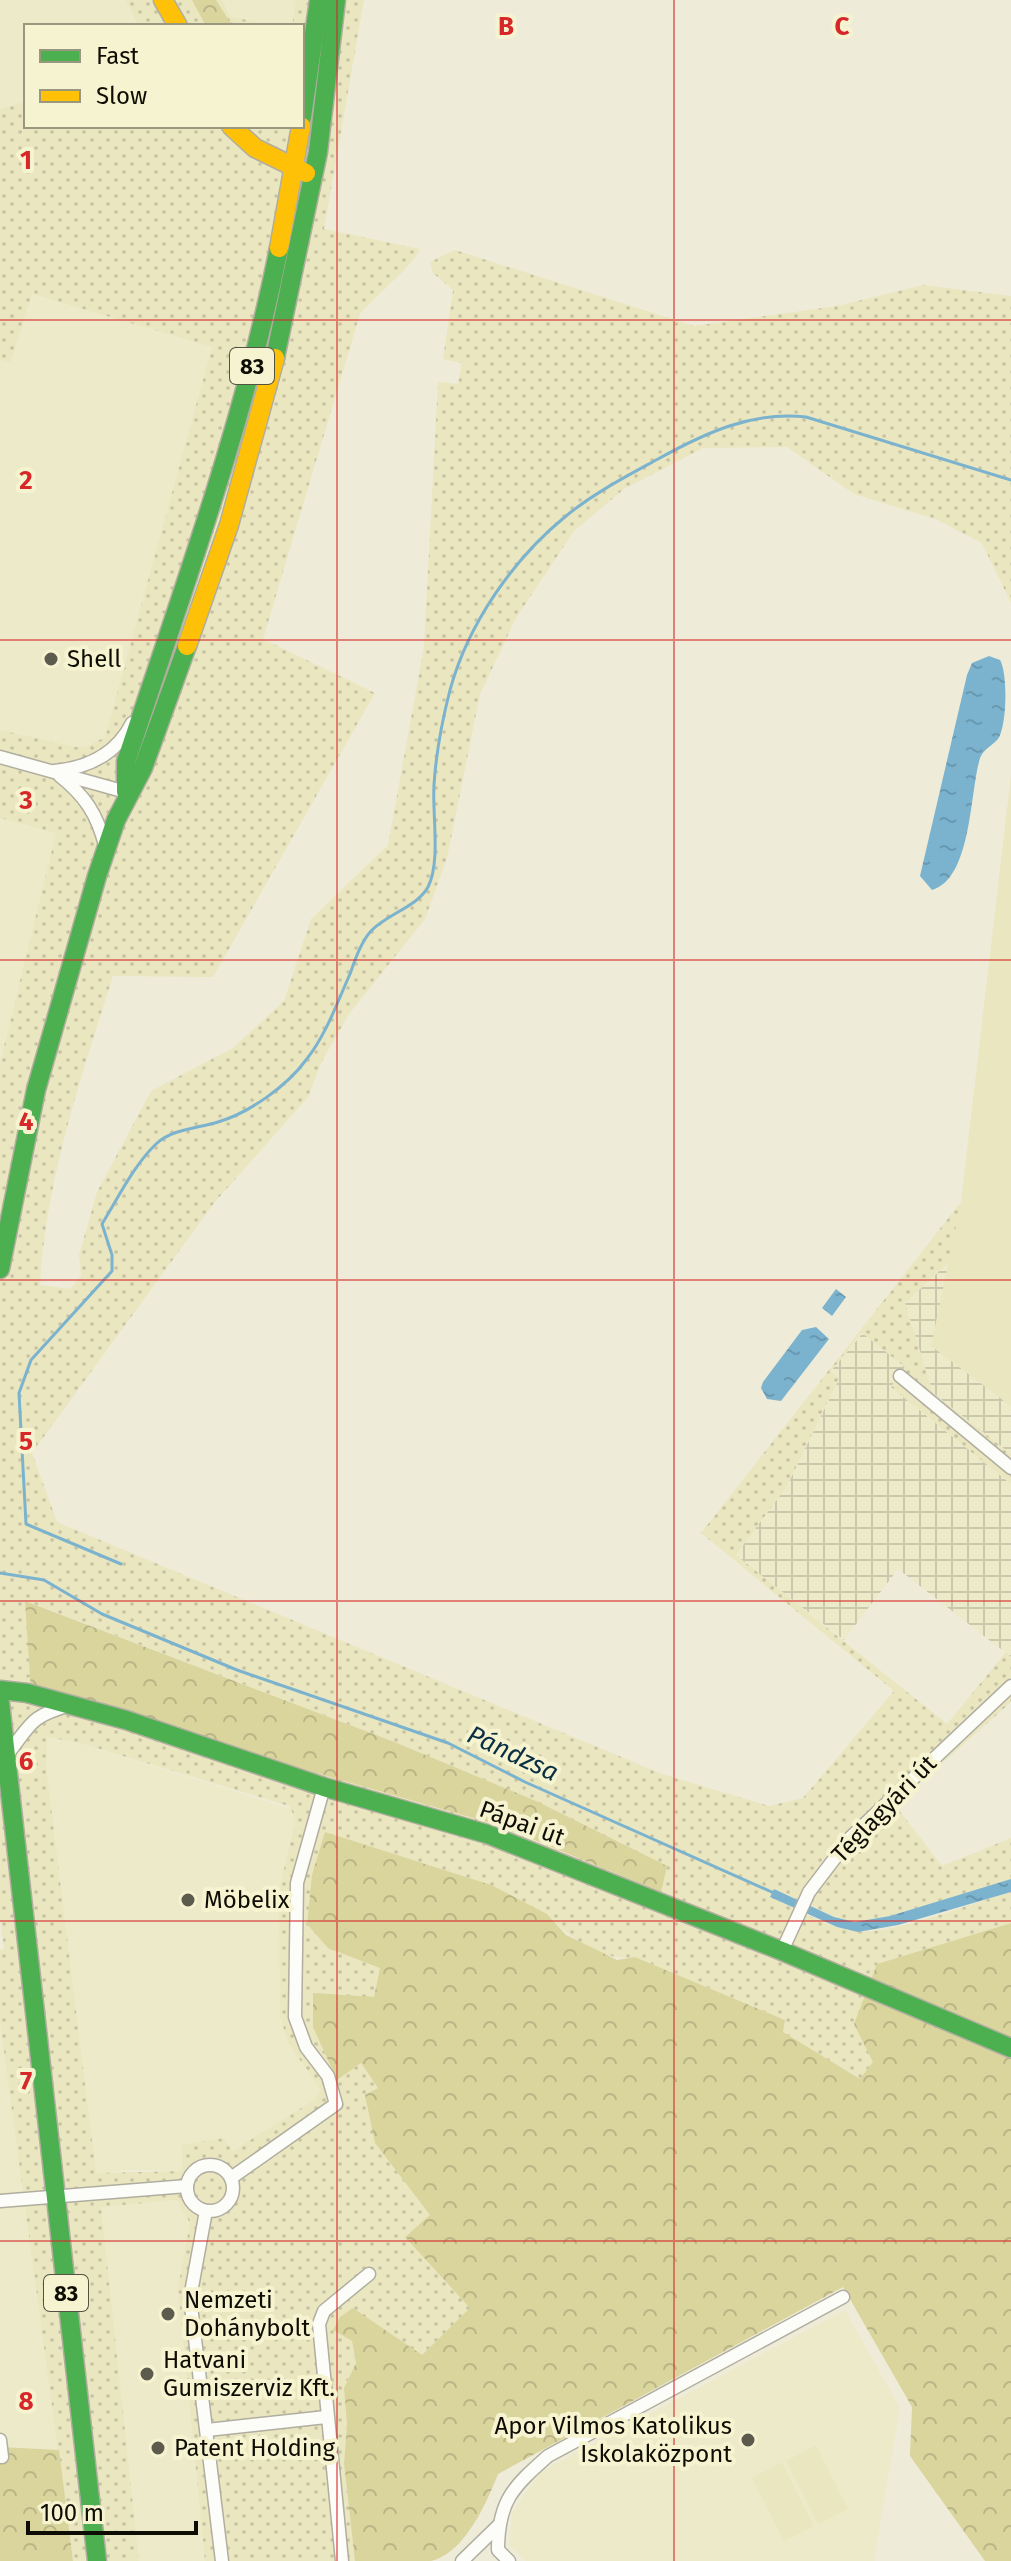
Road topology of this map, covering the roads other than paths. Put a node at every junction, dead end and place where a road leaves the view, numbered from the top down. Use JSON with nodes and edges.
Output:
{"nodes":[{"id":1,"x":163,"y":0,"type":"edge"},
{"id":2,"x":319,"y":0,"type":"edge"},
{"id":3,"x":336,"y":0,"type":"edge"},
{"id":4,"x":177,"y":24,"type":"edge"},
{"id":5,"x":304,"y":103,"type":"edge"},
{"id":6,"x":233,"y":128,"type":"edge"},
{"id":7,"x":301,"y":128,"type":"edge"},
{"id":8,"x":302,"y":172,"type":"junction"},
{"id":9,"x":150,"y":690,"type":"junction"},
{"id":10,"x":0,"y":757,"type":"edge"},
{"id":11,"x":54,"y":771,"type":"junction"},
{"id":12,"x":126,"y":792,"type":"junction"},
{"id":13,"x":106,"y":849,"type":"junction"},
{"id":14,"x":0,"y":1269,"type":"edge"},
{"id":15,"x":900,"y":1376,"type":"dead end"},
{"id":16,"x":1011,"y":1468,"type":"edge"},
{"id":17,"x":1011,"y":1686,"type":"edge"},
{"id":18,"x":0,"y":1690,"type":"edge"},
{"id":19,"x":0,"y":1703,"type":"edge"},
{"id":20,"x":73,"y":1705,"type":"junction"},
{"id":21,"x":7,"y":1755,"type":"junction"},
{"id":22,"x":324,"y":1787,"type":"junction"},
{"id":23,"x":782,"y":1951,"type":"junction"},
{"id":24,"x":1011,"y":2048,"type":"edge"},
{"id":25,"x":231,"y":2178,"type":"junction"},
{"id":26,"x":187,"y":2186,"type":"junction"},
{"id":27,"x":57,"y":2195,"type":"junction"},
{"id":28,"x":0,"y":2201,"type":"edge"},
{"id":29,"x":206,"y":2211,"type":"junction"},
{"id":30,"x":369,"y":2274,"type":"dead end"},
{"id":31,"x":843,"y":2297,"type":"dead end"},
{"id":32,"x":326,"y":2417,"type":"junction"},
{"id":33,"x":207,"y":2430,"type":"junction"},
{"id":34,"x":0,"y":2440,"type":"edge"},
{"id":35,"x":2,"y":2457,"type":"edge"},
{"id":36,"x":498,"y":2526,"type":"junction"},
{"id":37,"x":97,"y":2561,"type":"edge"},
{"id":38,"x":222,"y":2561,"type":"edge"},
{"id":39,"x":342,"y":2561,"type":"edge"},
{"id":40,"x":462,"y":2561,"type":"edge"},
{"id":41,"x":509,"y":2561,"type":"edge"}],
"edges":[{"from":1,"to":4,"type":"main road"},
{"from":2,"to":5,"type":"main road"},
{"from":3,"to":8,"type":"main road","number":"83"},
{"from":6,"to":8,"type":"main road"},
{"from":7,"to":8,"type":"main road","number":"83"},
{"from":8,"to":9,"type":"main road","number":"83"},
{"from":8,"to":12,"type":"main road","number":"83"},
{"from":9,"to":11,"type":"street"},
{"from":9,"to":12,"type":"main road","number":"83"},
{"from":10,"to":11,"type":"street"},
{"from":11,"to":12,"type":"street"},
{"from":11,"to":13,"type":"street"},
{"from":12,"to":13,"type":"main road","number":"83"},
{"from":13,"to":14,"type":"main road","number":"83"},
{"from":15,"to":16,"type":"street"},
{"from":17,"to":23,"type":"street","name":"Téglagyári út"},
{"from":18,"to":20,"type":"main road","name":"Pápai út"},
{"from":19,"to":21,"type":"main road","number":"83"},
{"from":20,"to":21,"type":"street"},
{"from":20,"to":22,"type":"main road","name":"Pápai út"},
{"from":21,"to":27,"type":"main road","number":"83"},
{"from":22,"to":23,"type":"main road","name":"Pápai út"},
{"from":22,"to":25,"type":"street"},
{"from":23,"to":24,"type":"main road","name":"Pápai út"},
{"from":25,"to":26,"type":"street"},
{"from":25,"to":29,"type":"street"},
{"from":26,"to":27,"type":"street"},
{"from":26,"to":29,"type":"street"},
{"from":27,"to":28,"type":"street"},
{"from":27,"to":37,"type":"main road","number":"83"},
{"from":29,"to":33,"type":"street"},
{"from":30,"to":32,"type":"street"},
{"from":31,"to":36,"type":"street"},
{"from":32,"to":33,"type":"street"},
{"from":32,"to":39,"type":"street"},
{"from":33,"to":38,"type":"street"},
{"from":34,"to":35,"type":"street"},
{"from":36,"to":40,"type":"street"},
{"from":36,"to":41,"type":"street"}]}
